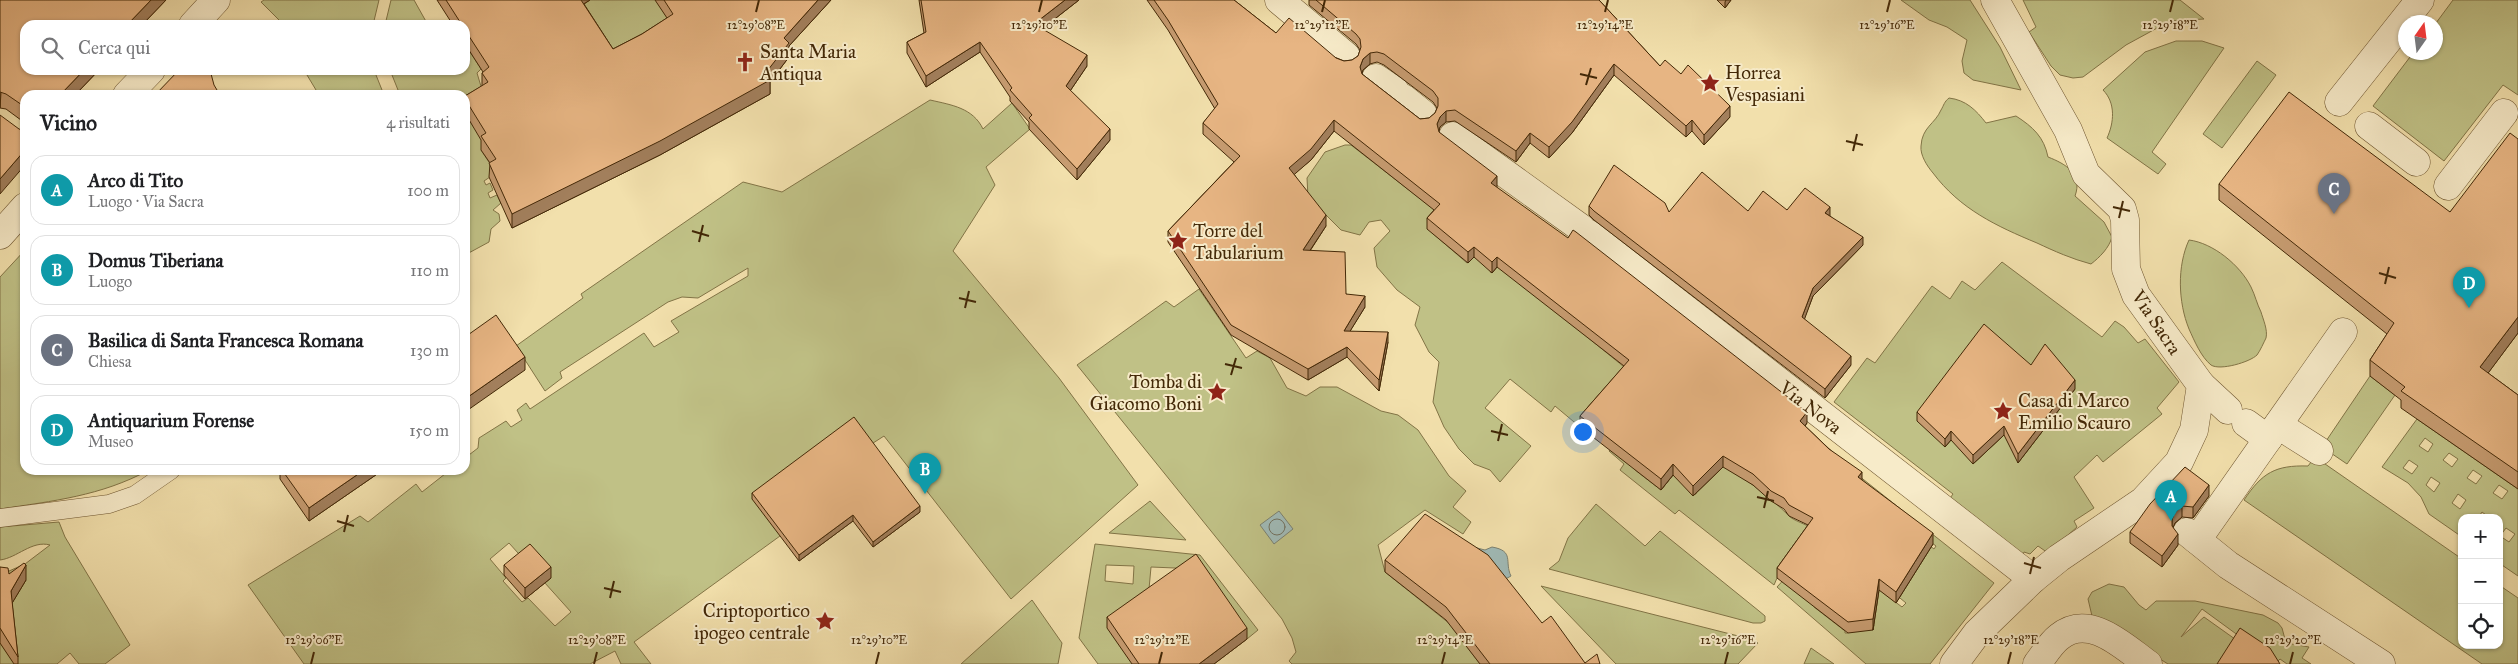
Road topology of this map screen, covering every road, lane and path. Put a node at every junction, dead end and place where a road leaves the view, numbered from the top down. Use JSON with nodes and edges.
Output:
{"nodes":[{"id":1,"x":216,"y":0,"type":"edge"},
{"id":2,"x":1279,"y":0,"type":"edge"},
{"id":3,"x":1995,"y":0,"type":"edge"},
{"id":4,"x":2420,"y":0,"type":"edge"},
{"id":5,"x":197,"y":20,"type":"edge"},
{"id":6,"x":145,"y":75,"type":"edge"},
{"id":7,"x":132,"y":90,"type":"edge"},
{"id":8,"x":2338,"y":102,"type":"dead end"},
{"id":9,"x":2504,"y":113,"type":"dead end"},
{"id":10,"x":2369,"y":126,"type":"dead end"},
{"id":11,"x":2416,"y":162,"type":"dead end"},
{"id":12,"x":2448,"y":186,"type":"dead end"},
{"id":13,"x":20,"y":213,"type":"edge"},
{"id":14,"x":0,"y":235,"type":"edge"},
{"id":15,"x":2343,"y":332,"type":"dead end"},
{"id":16,"x":2201,"y":385,"type":"junction"},
{"id":17,"x":2273,"y":432,"type":"junction"},
{"id":18,"x":2319,"y":451,"type":"dead end"},
{"id":19,"x":164,"y":475,"type":"edge"},
{"id":20,"x":0,"y":518,"type":"edge"},
{"id":21,"x":2033,"y":579,"type":"junction"},
{"id":22,"x":1954,"y":664,"type":"edge"},
{"id":23,"x":2037,"y":664,"type":"edge"},
{"id":24,"x":2148,"y":664,"type":"edge"},
{"id":25,"x":2381,"y":664,"type":"edge"}],
"edges":[{"from":1,"to":5,"type":"street"},
{"from":2,"to":21,"type":"street","name":"Via Nova"},
{"from":3,"to":16,"type":"street","name":"Via Sacra"},
{"from":4,"to":8,"type":"street"},
{"from":6,"to":7,"type":"street"},
{"from":9,"to":12,"type":"street"},
{"from":10,"to":11,"type":"street"},
{"from":13,"to":14,"type":"street"},
{"from":15,"to":17,"type":"street"},
{"from":16,"to":17,"type":"street","name":"Via Sacra"},
{"from":16,"to":21,"type":"street"},
{"from":17,"to":18,"type":"street","name":"Via Sacra"},
{"from":17,"to":25,"type":"street"},
{"from":19,"to":20,"type":"lane"},
{"from":21,"to":22,"type":"street"},
{"from":23,"to":24,"type":"street"}]}
